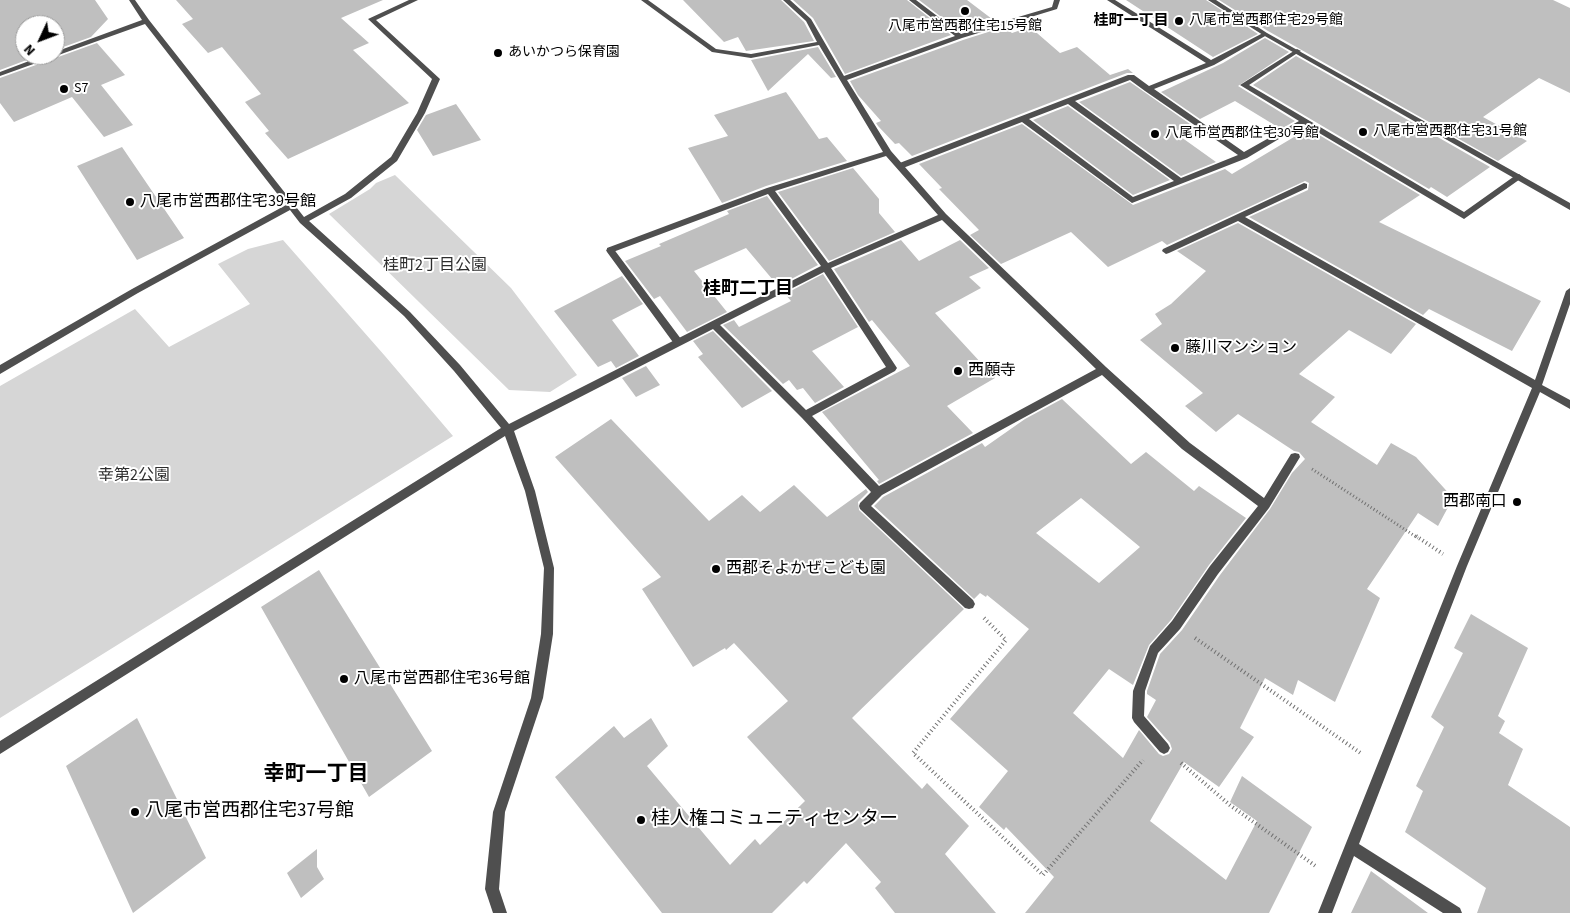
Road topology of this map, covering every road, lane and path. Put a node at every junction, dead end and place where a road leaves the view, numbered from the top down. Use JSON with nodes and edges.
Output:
{"nodes":[{"id":1,"x":132,"y":0,"type":"edge"},
{"id":2,"x":415,"y":0,"type":"edge"},
{"id":3,"x":644,"y":0,"type":"edge"},
{"id":4,"x":786,"y":0,"type":"edge"},
{"id":5,"x":912,"y":0,"type":"edge"},
{"id":6,"x":1057,"y":0,"type":"edge"},
{"id":7,"x":1110,"y":0,"type":"edge"},
{"id":8,"x":1211,"y":0,"type":"edge"},
{"id":9,"x":146,"y":21,"type":"junction"},
{"id":10,"x":1265,"y":34,"type":"junction"},
{"id":11,"x":960,"y":37,"type":"junction"},
{"id":12,"x":821,"y":43,"type":"junction"},
{"id":13,"x":65,"y":50,"type":"edge"},
{"id":14,"x":1297,"y":52,"type":"junction"},
{"id":15,"x":1211,"y":63,"type":"junction"},
{"id":16,"x":24,"y":65,"type":"edge"},
{"id":17,"x":0,"y":74,"type":"edge"},
{"id":18,"x":842,"y":79,"type":"junction"},
{"id":19,"x":1148,"y":89,"type":"junction"},
{"id":20,"x":1069,"y":101,"type":"junction"},
{"id":21,"x":1022,"y":118,"type":"junction"},
{"id":22,"x":1304,"y":121,"type":"junction"},
{"id":23,"x":888,"y":152,"type":"junction"},
{"id":24,"x":1244,"y":156,"type":"junction"},
{"id":25,"x":900,"y":166,"type":"junction"},
{"id":26,"x":1519,"y":177,"type":"junction"},
{"id":27,"x":1180,"y":181,"type":"junction"},
{"id":28,"x":1304,"y":186,"type":"dead end"},
{"id":29,"x":770,"y":190,"type":"junction"},
{"id":30,"x":290,"y":207,"type":"junction"},
{"id":31,"x":1570,"y":207,"type":"edge"},
{"id":32,"x":942,"y":216,"type":"junction"},
{"id":33,"x":1238,"y":217,"type":"junction"},
{"id":34,"x":302,"y":221,"type":"junction"},
{"id":35,"x":1166,"y":251,"type":"dead end"},
{"id":36,"x":826,"y":267,"type":"junction"},
{"id":37,"x":1570,"y":292,"type":"edge"},
{"id":38,"x":714,"y":324,"type":"junction"},
{"id":39,"x":678,"y":342,"type":"junction"},
{"id":40,"x":0,"y":370,"type":"edge"},
{"id":41,"x":1103,"y":370,"type":"junction"},
{"id":42,"x":1537,"y":388,"type":"junction"},
{"id":43,"x":1570,"y":405,"type":"edge"},
{"id":44,"x":805,"y":415,"type":"junction"},
{"id":45,"x":508,"y":429,"type":"junction"},
{"id":46,"x":1295,"y":458,"type":"joint"},
{"id":47,"x":878,"y":492,"type":"junction"},
{"id":48,"x":1265,"y":505,"type":"junction"},
{"id":49,"x":1462,"y":566,"type":"junction"},
{"id":50,"x":969,"y":604,"type":"joint"},
{"id":51,"x":1176,"y":625,"type":"junction"},
{"id":52,"x":1161,"y":745,"type":"junction"},
{"id":53,"x":0,"y":748,"type":"edge"},
{"id":54,"x":1382,"y":768,"type":"junction"},
{"id":55,"x":1352,"y":847,"type":"junction"},
{"id":56,"x":1338,"y":882,"type":"junction"},
{"id":57,"x":500,"y":913,"type":"edge"},
{"id":58,"x":1325,"y":913,"type":"edge"},
{"id":59,"x":1455,"y":913,"type":"edge"}],
"edges":[{"from":1,"to":9,"type":"street"},
{"from":2,"to":34,"type":"street"},
{"from":3,"to":12,"type":"street"},
{"from":4,"to":12,"type":"street"},
{"from":5,"to":11,"type":"street"},
{"from":6,"to":11,"type":"street"},
{"from":7,"to":15,"type":"street"},
{"from":8,"to":10,"type":"street"},
{"from":9,"to":13,"type":"street"},
{"from":9,"to":30,"type":"street"},
{"from":10,"to":14,"type":"street"},
{"from":10,"to":15,"type":"street"},
{"from":11,"to":18,"type":"street"},
{"from":12,"to":18,"type":"street"},
{"from":14,"to":22,"type":"street"},
{"from":14,"to":26,"type":"street"},
{"from":15,"to":19,"type":"street"},
{"from":16,"to":17,"type":"street"},
{"from":18,"to":23,"type":"street"},
{"from":19,"to":20,"type":"street"},
{"from":19,"to":24,"type":"street"},
{"from":20,"to":21,"type":"street"},
{"from":20,"to":27,"type":"street"},
{"from":21,"to":25,"type":"street"},
{"from":21,"to":27,"type":"street"},
{"from":22,"to":24,"type":"street"},
{"from":22,"to":26,"type":"street"},
{"from":23,"to":25,"type":"street"},
{"from":23,"to":29,"type":"street"},
{"from":24,"to":27,"type":"street"},
{"from":25,"to":32,"type":"street"},
{"from":26,"to":31,"type":"street"},
{"from":28,"to":33,"type":"street"},
{"from":29,"to":36,"type":"street"},
{"from":29,"to":39,"type":"street"},
{"from":30,"to":34,"type":"street"},
{"from":30,"to":40,"type":"street"},
{"from":32,"to":36,"type":"street"},
{"from":32,"to":41,"type":"street"},
{"from":33,"to":35,"type":"street"},
{"from":33,"to":42,"type":"street"},
{"from":34,"to":45,"type":"street"},
{"from":36,"to":38,"type":"street"},
{"from":36,"to":44,"type":"street"},
{"from":37,"to":42,"type":"street"},
{"from":38,"to":39,"type":"street"},
{"from":38,"to":44,"type":"street"},
{"from":39,"to":45,"type":"street"},
{"from":41,"to":47,"type":"street"},
{"from":41,"to":48,"type":"street"},
{"from":42,"to":43,"type":"street"},
{"from":42,"to":49,"type":"street"},
{"from":44,"to":47,"type":"street"},
{"from":45,"to":53,"type":"street"},
{"from":45,"to":57,"type":"street"},
{"from":46,"to":48,"type":"street"},
{"from":46,"to":49,"type":"path"},
{"from":47,"to":50,"type":"street"},
{"from":48,"to":51,"type":"street"},
{"from":49,"to":54,"type":"street"},
{"from":50,"to":52,"type":"path"},
{"from":51,"to":52,"type":"street"},
{"from":51,"to":54,"type":"path"},
{"from":52,"to":56,"type":"path"},
{"from":54,"to":55,"type":"street"},
{"from":55,"to":56,"type":"street"},
{"from":55,"to":59,"type":"street"},
{"from":56,"to":58,"type":"street"}]}
